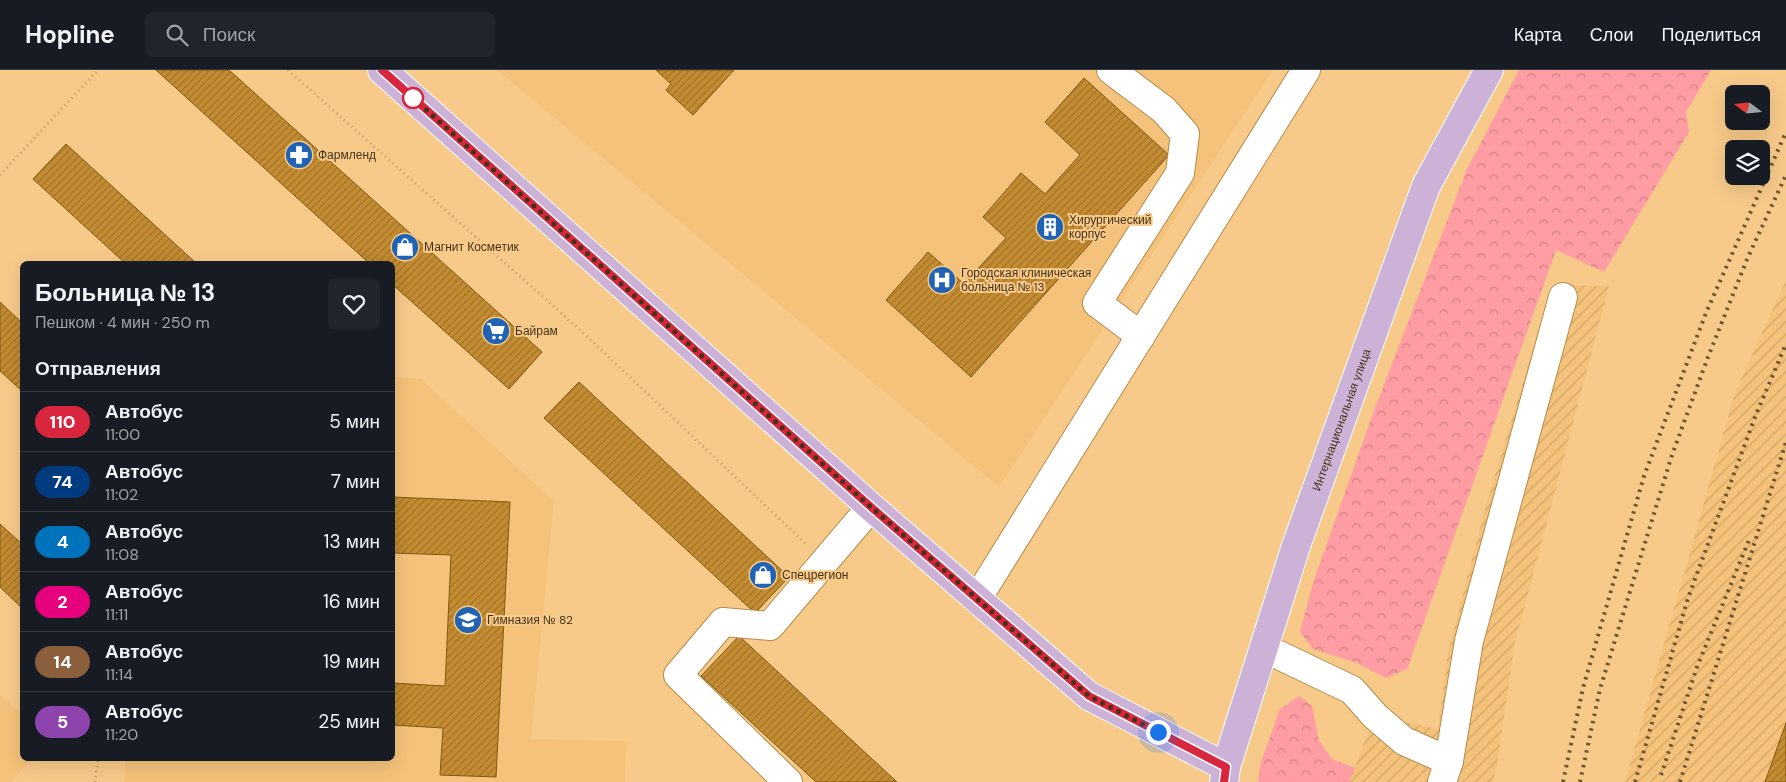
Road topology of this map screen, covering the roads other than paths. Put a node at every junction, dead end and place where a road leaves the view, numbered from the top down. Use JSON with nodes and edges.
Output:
{"nodes":[{"id":1,"x":382,"y":70,"type":"edge"},
{"id":2,"x":1111,"y":70,"type":"edge"},
{"id":3,"x":1306,"y":70,"type":"edge"},
{"id":4,"x":1489,"y":70,"type":"edge"},
{"id":5,"x":1563,"y":297,"type":"dead end"},
{"id":6,"x":1141,"y":336,"type":"junction"},
{"id":7,"x":871,"y":507,"type":"junction"},
{"id":8,"x":977,"y":600,"type":"junction"},
{"id":9,"x":1264,"y":648,"type":"junction"},
{"id":10,"x":1445,"y":772,"type":"edge"},
{"id":11,"x":1225,"y":775,"type":"edge"},
{"id":12,"x":788,"y":782,"type":"edge"}],
"edges":[{"from":1,"to":7,"type":"main road"},
{"from":2,"to":6,"type":"lane"},
{"from":3,"to":6,"type":"lane"},
{"from":4,"to":9,"type":"main road","name":"Интернациональная улица"},
{"from":5,"to":10,"type":"lane"},
{"from":6,"to":8,"type":"lane"},
{"from":7,"to":8,"type":"main road"},
{"from":7,"to":12,"type":"lane"},
{"from":8,"to":11,"type":"main road"},
{"from":9,"to":10,"type":"lane"},
{"from":9,"to":11,"type":"main road","name":"Интернациональная улица"}]}
